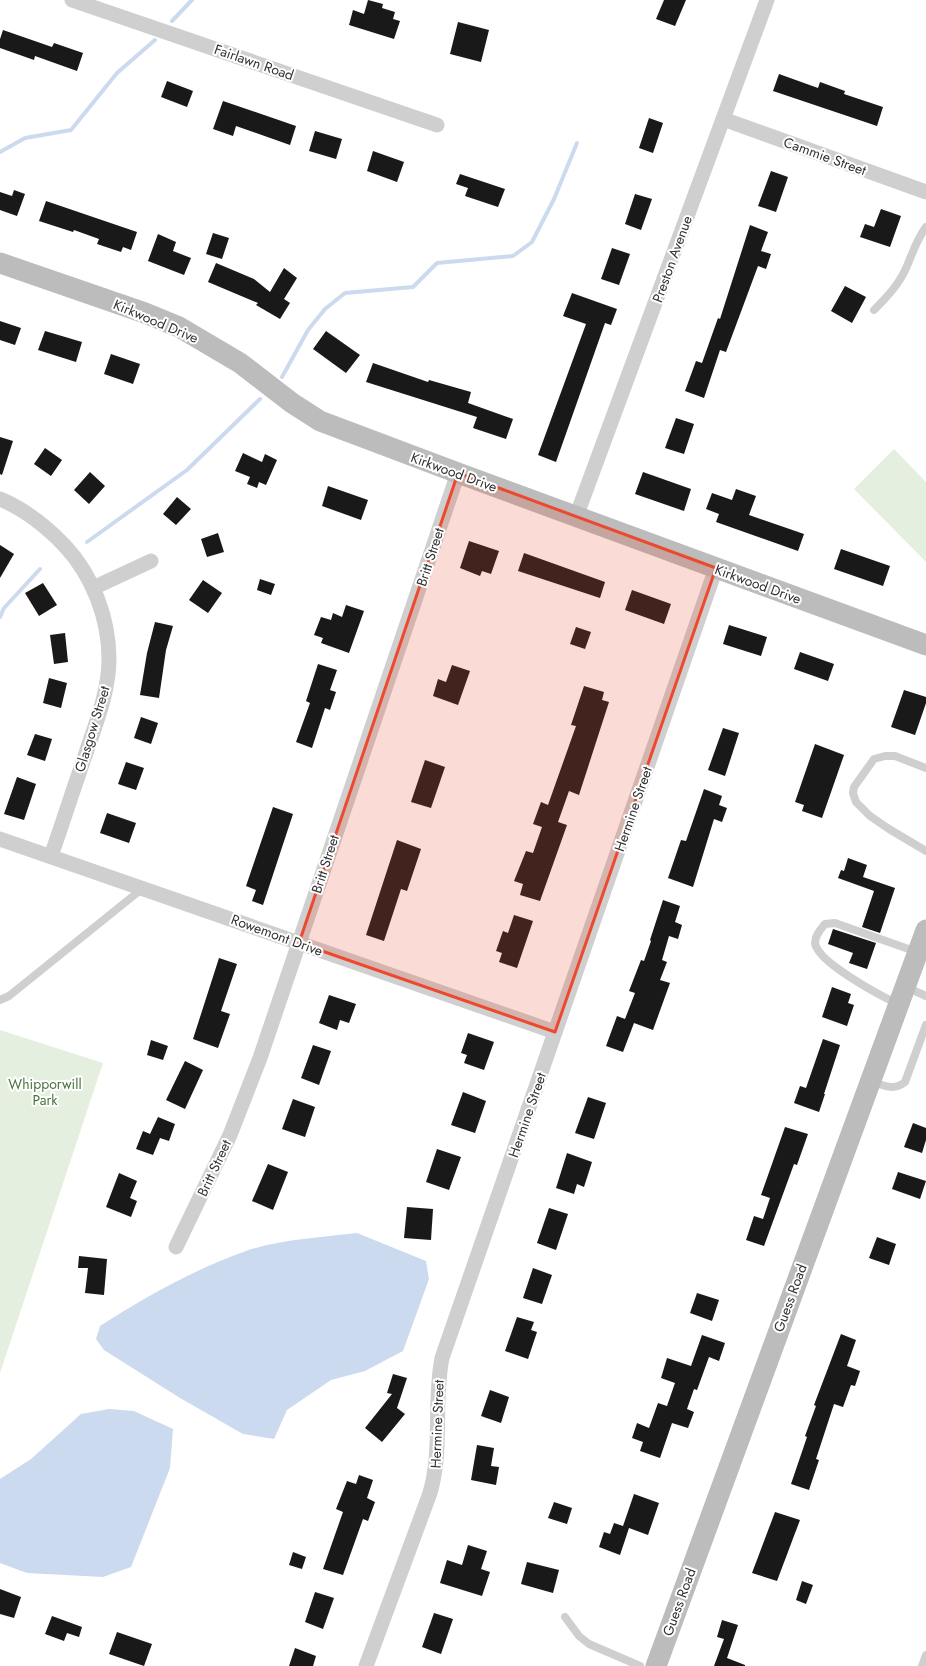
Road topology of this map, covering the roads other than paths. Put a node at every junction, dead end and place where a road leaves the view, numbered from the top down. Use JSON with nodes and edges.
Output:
{"nodes":[{"id":1,"x":72,"y":0,"type":"edge"},
{"id":2,"x":767,"y":0,"type":"edge"},
{"id":3,"x":723,"y":119,"type":"junction"},
{"id":4,"x":436,"y":125,"type":"dead end"},
{"id":5,"x":926,"y":192,"type":"edge"},
{"id":6,"x":926,"y":226,"type":"edge"},
{"id":7,"x":0,"y":263,"type":"edge"},
{"id":8,"x":874,"y":310,"type":"dead end"},
{"id":9,"x":458,"y":473,"type":"junction"},
{"id":10,"x":0,"y":499,"type":"edge"},
{"id":11,"x":576,"y":517,"type":"junction"},
{"id":12,"x":151,"y":561,"type":"dead end"},
{"id":13,"x":716,"y":568,"type":"junction"},
{"id":14,"x":93,"y":588,"type":"junction"},
{"id":15,"x":926,"y":646,"type":"edge"},
{"id":16,"x":926,"y":768,"type":"edge"},
{"id":17,"x":0,"y":839,"type":"edge"},
{"id":18,"x":926,"y":851,"type":"edge"},
{"id":19,"x":51,"y":856,"type":"junction"},
{"id":20,"x":143,"y":888,"type":"junction"},
{"id":21,"x":926,"y":930,"type":"edge"},
{"id":22,"x":299,"y":943,"type":"junction"},
{"id":23,"x":918,"y":952,"type":"junction"},
{"id":24,"x":902,"y":996,"type":"junction"},
{"id":25,"x":926,"y":996,"type":"edge"},
{"id":26,"x":0,"y":1000,"type":"edge"},
{"id":27,"x":926,"y":1026,"type":"edge"},
{"id":28,"x":555,"y":1032,"type":"junction"},
{"id":29,"x":871,"y":1081,"type":"junction"},
{"id":30,"x":176,"y":1247,"type":"dead end"},
{"id":31,"x":565,"y":1617,"type":"dead end"},
{"id":32,"x":366,"y":1666,"type":"edge"},
{"id":33,"x":640,"y":1666,"type":"edge"},
{"id":34,"x":656,"y":1666,"type":"edge"}],
"edges":[{"from":1,"to":4,"type":"street","name":"Fairlawn Road"},
{"from":2,"to":3,"type":"street","name":"Preston Avenue"},
{"from":3,"to":5,"type":"street","name":"Cammie Street"},
{"from":3,"to":11,"type":"street","name":"Preston Avenue"},
{"from":6,"to":8,"type":"lane"},
{"from":7,"to":9,"type":"street","name":"Kirkwood Drive"},
{"from":9,"to":11,"type":"street","name":"Kirkwood Drive"},
{"from":9,"to":22,"type":"street","name":"Britt Street"},
{"from":10,"to":14,"type":"street","name":"Glasgow Street"},
{"from":11,"to":13,"type":"street","name":"Kirkwood Drive"},
{"from":12,"to":14,"type":"street"},
{"from":13,"to":15,"type":"street","name":"Kirkwood Drive"},
{"from":13,"to":28,"type":"street","name":"Hermine Street"},
{"from":14,"to":19,"type":"street","name":"Glasgow Street"},
{"from":16,"to":18,"type":"lane"},
{"from":17,"to":19,"type":"street","name":"Rowemont Drive"},
{"from":19,"to":20,"type":"street","name":"Rowemont Drive"},
{"from":20,"to":22,"type":"street","name":"Rowemont Drive"},
{"from":20,"to":26,"type":"lane"},
{"from":21,"to":23,"type":"street","name":"Guess Road"},
{"from":22,"to":28,"type":"street","name":"Rowemont Drive"},
{"from":22,"to":30,"type":"street","name":"Britt Street"},
{"from":23,"to":24,"type":"street","name":"Guess Road"},
{"from":23,"to":24,"type":"lane"},
{"from":24,"to":25,"type":"lane"},
{"from":24,"to":29,"type":"street","name":"Guess Road"},
{"from":27,"to":29,"type":"lane"},
{"from":28,"to":32,"type":"street","name":"Hermine Street"},
{"from":29,"to":34,"type":"street","name":"Guess Road"},
{"from":31,"to":33,"type":"lane"}]}
